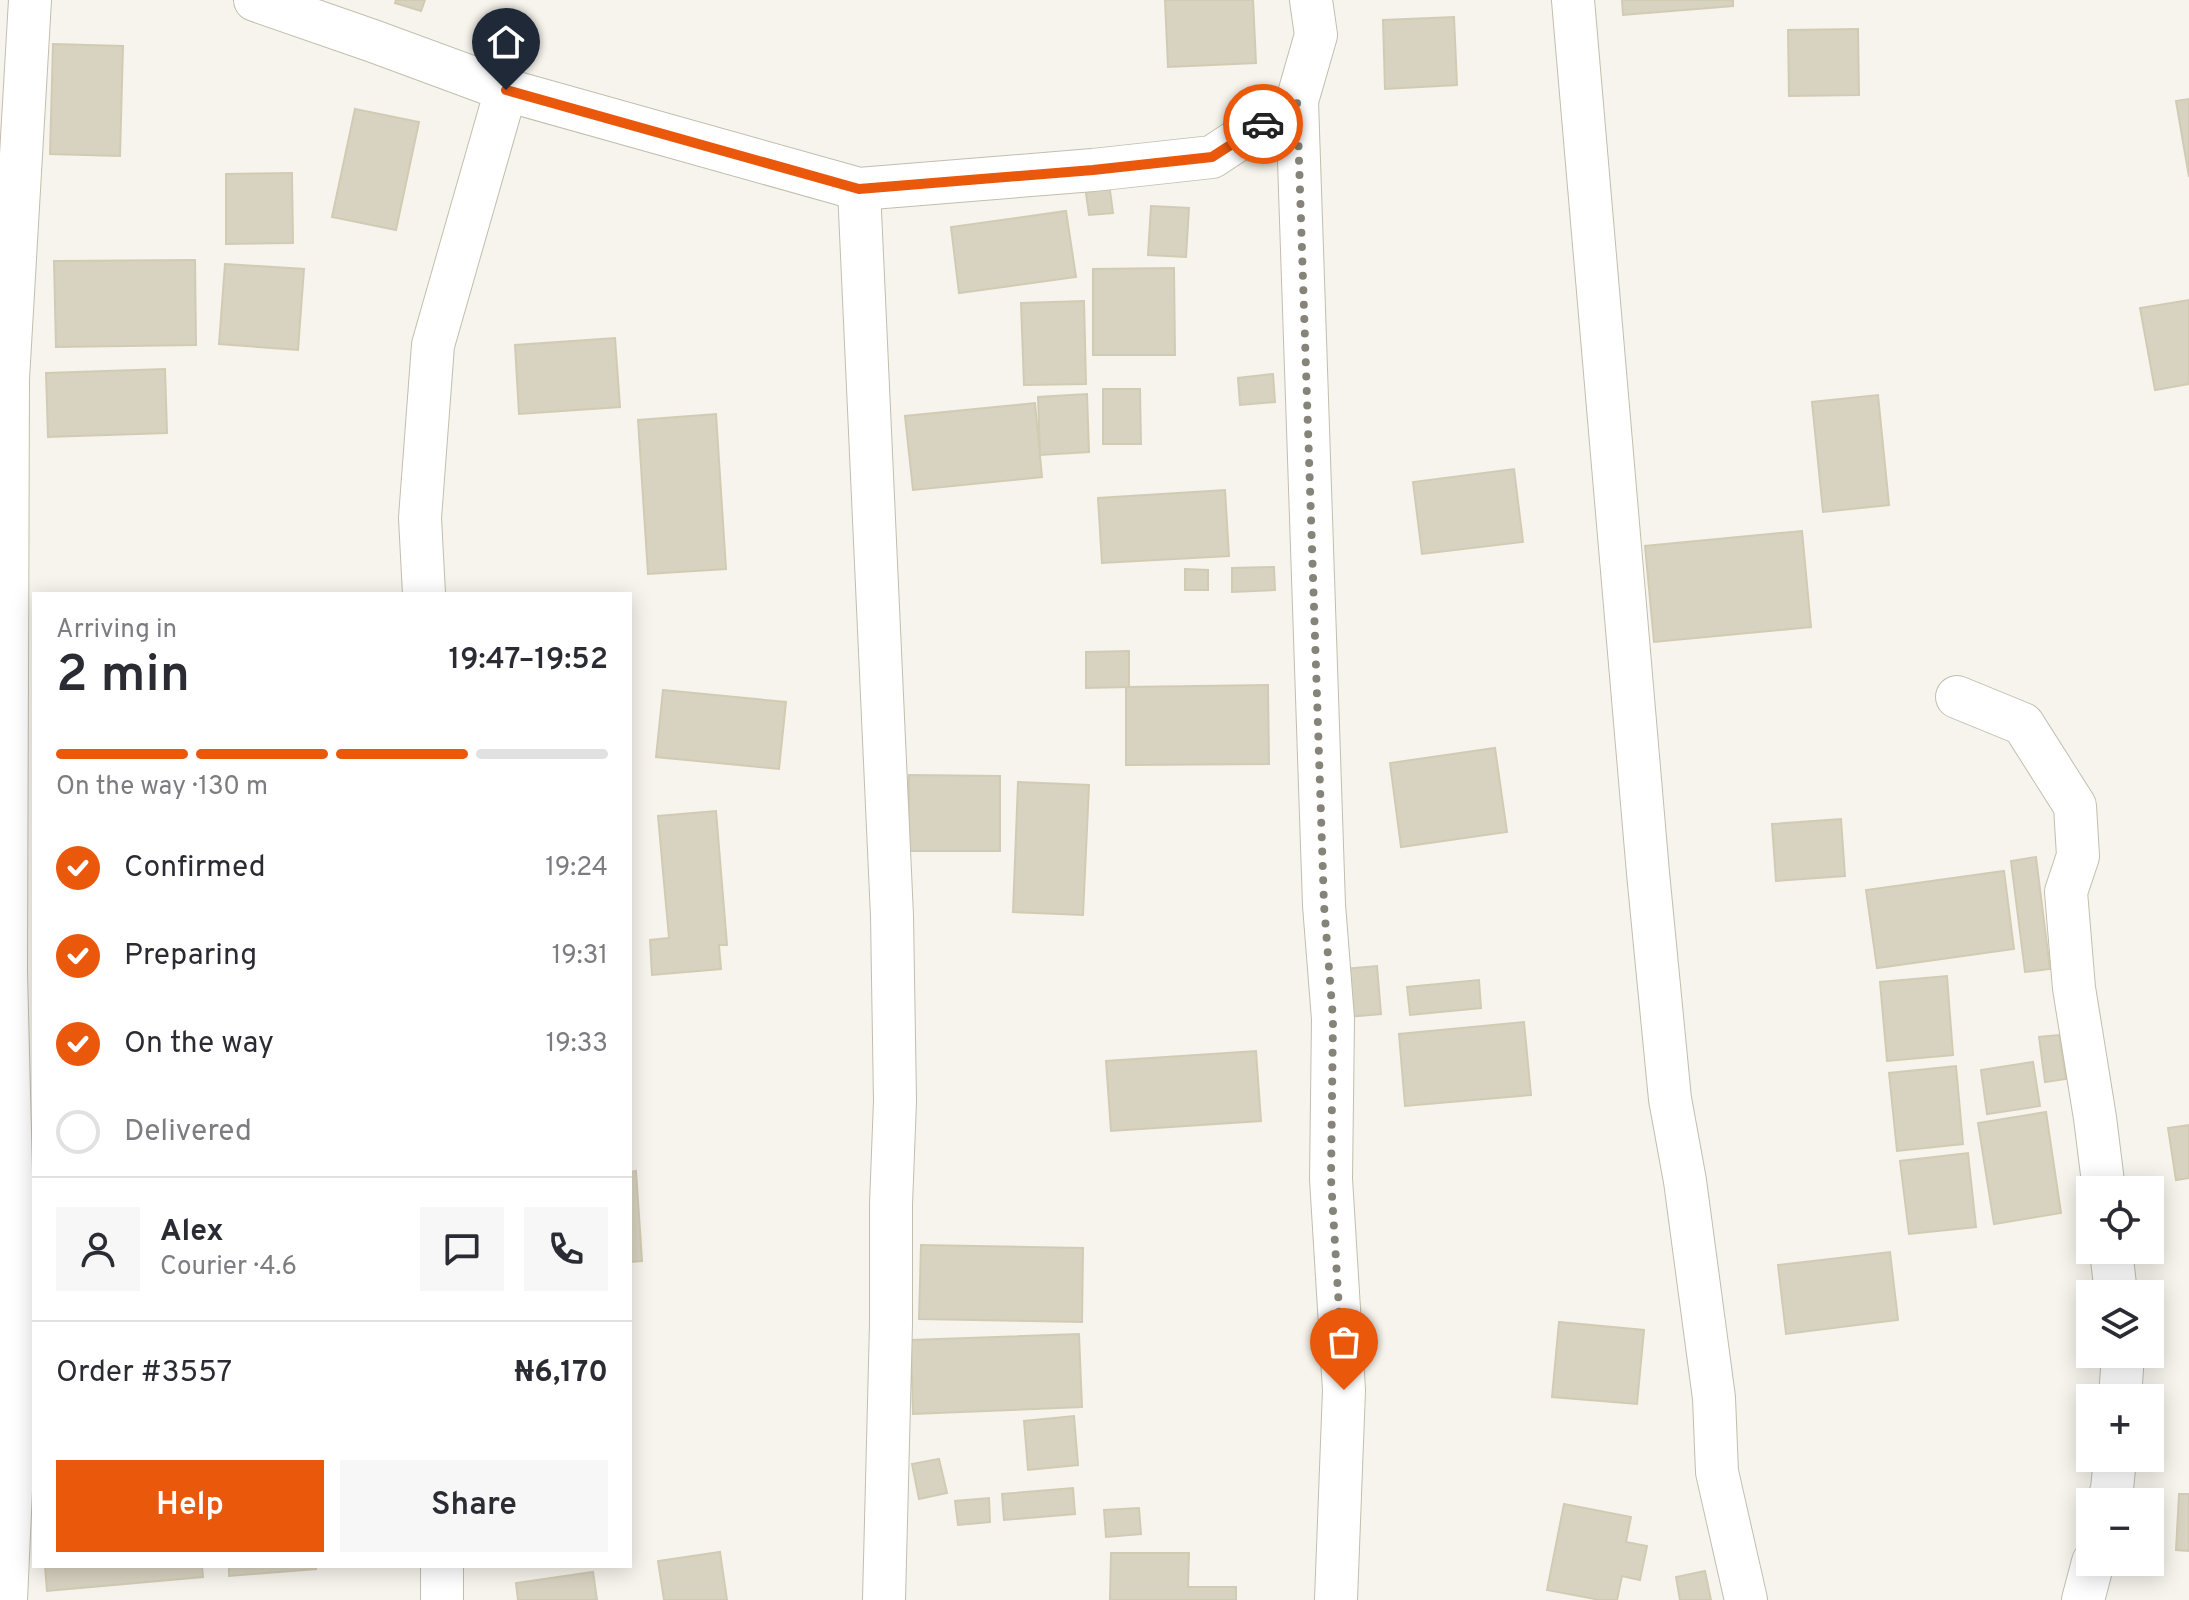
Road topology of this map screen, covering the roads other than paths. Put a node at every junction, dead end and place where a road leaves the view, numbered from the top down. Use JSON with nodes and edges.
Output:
{"nodes":[{"id":1,"x":30,"y":0,"type":"edge"},
{"id":2,"x":255,"y":0,"type":"edge"},
{"id":3,"x":1311,"y":0,"type":"edge"},
{"id":4,"x":1573,"y":0,"type":"edge"},
{"id":5,"x":506,"y":90,"type":"junction"},
{"id":6,"x":1297,"y":101,"type":"junction"},
{"id":7,"x":859,"y":189,"type":"junction"},
{"id":8,"x":424,"y":592,"type":"edge"},
{"id":9,"x":1957,"y":697,"type":"dead end"},
{"id":10,"x":2102,"y":1176,"type":"edge"},
{"id":11,"x":442,"y":1568,"type":"edge"},
{"id":12,"x":2089,"y":1576,"type":"edge"},
{"id":13,"x":6,"y":1600,"type":"edge"},
{"id":14,"x":442,"y":1600,"type":"edge"},
{"id":15,"x":884,"y":1600,"type":"edge"},
{"id":16,"x":1336,"y":1600,"type":"edge"},
{"id":17,"x":1746,"y":1600,"type":"edge"},
{"id":18,"x":2083,"y":1600,"type":"edge"}],
"edges":[{"from":1,"to":13,"type":"street"},
{"from":2,"to":5,"type":"street"},
{"from":3,"to":6,"type":"street"},
{"from":4,"to":17,"type":"street"},
{"from":5,"to":7,"type":"street"},
{"from":5,"to":8,"type":"street"},
{"from":6,"to":7,"type":"street"},
{"from":6,"to":16,"type":"street"},
{"from":7,"to":15,"type":"street"},
{"from":9,"to":10,"type":"street"},
{"from":11,"to":14,"type":"street"},
{"from":12,"to":18,"type":"street"}]}
